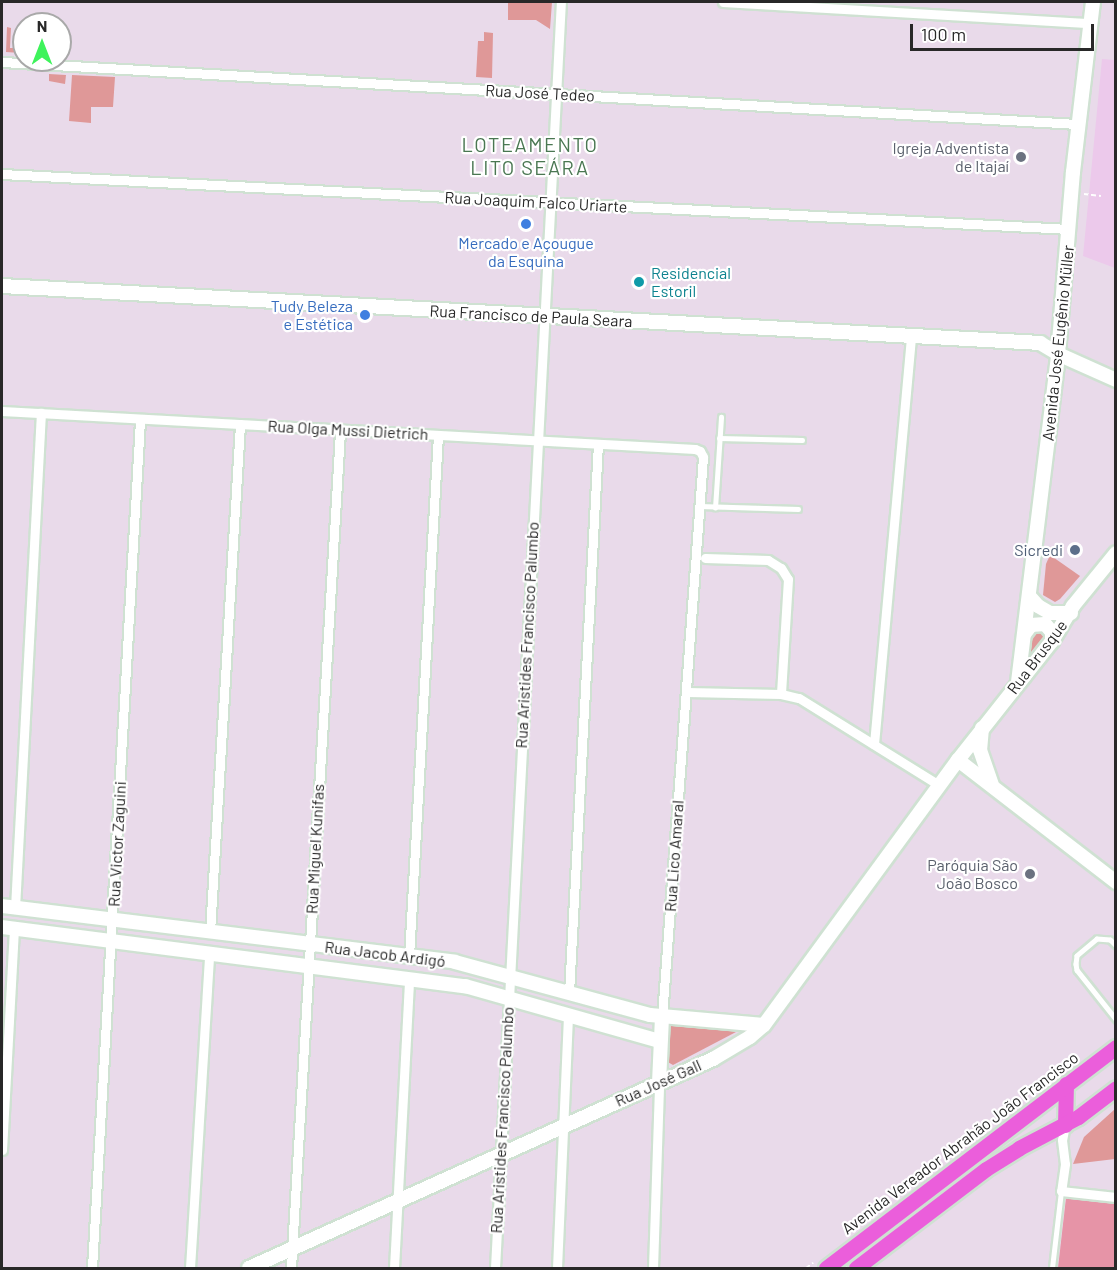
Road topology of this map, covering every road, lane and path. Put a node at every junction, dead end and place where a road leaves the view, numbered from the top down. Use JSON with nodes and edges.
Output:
{"nodes":[{"id":1,"x":561,"y":2,"type":"edge"},
{"id":2,"x":723,"y":2,"type":"edge"},
{"id":3,"x":1093,"y":2,"type":"edge"},
{"id":4,"x":1090,"y":23,"type":"junction"},
{"id":5,"x":2,"y":62,"type":"edge"},
{"id":6,"x":556,"y":94,"type":"junction"},
{"id":7,"x":1078,"y":124,"type":"junction"},
{"id":8,"x":2,"y":174,"type":"edge"},
{"id":9,"x":1084,"y":194,"type":"dead end"},
{"id":10,"x":1101,"y":196,"type":"dead end"},
{"id":11,"x":551,"y":202,"type":"junction"},
{"id":12,"x":1070,"y":229,"type":"junction"},
{"id":13,"x":2,"y":286,"type":"edge"},
{"id":14,"x":546,"y":317,"type":"junction"},
{"id":15,"x":911,"y":336,"type":"junction"},
{"id":16,"x":1058,"y":354,"type":"junction"},
{"id":17,"x":1116,"y":380,"type":"edge"},
{"id":18,"x":2,"y":411,"type":"edge"},
{"id":19,"x":41,"y":413,"type":"junction"},
{"id":20,"x":721,"y":417,"type":"dead end"},
{"id":21,"x":140,"y":419,"type":"junction"},
{"id":22,"x":240,"y":424,"type":"junction"},
{"id":23,"x":340,"y":430,"type":"junction"},
{"id":24,"x":438,"y":435,"type":"junction"},
{"id":25,"x":719,"y":438,"type":"junction"},
{"id":26,"x":802,"y":440,"type":"dead end"},
{"id":27,"x":538,"y":441,"type":"junction"},
{"id":28,"x":598,"y":444,"type":"junction"},
{"id":29,"x":694,"y":449,"type":"joint"},
{"id":30,"x":699,"y":506,"type":"junction"},
{"id":31,"x":715,"y":508,"type":"junction"},
{"id":32,"x":798,"y":508,"type":"dead end"},
{"id":33,"x":1116,"y":553,"type":"edge"},
{"id":34,"x":705,"y":558,"type":"dead end"},
{"id":35,"x":1029,"y":596,"type":"junction"},
{"id":36,"x":1071,"y":613,"type":"junction"},
{"id":37,"x":1025,"y":633,"type":"junction"},
{"id":38,"x":1052,"y":641,"type":"junction"},
{"id":39,"x":1017,"y":684,"type":"junction"},
{"id":40,"x":687,"y":693,"type":"junction"},
{"id":41,"x":781,"y":694,"type":"junction"},
{"id":42,"x":982,"y":728,"type":"junction"},
{"id":43,"x":874,"y":744,"type":"junction"},
{"id":44,"x":958,"y":760,"type":"junction"},
{"id":45,"x":992,"y":784,"type":"junction"},
{"id":46,"x":939,"y":785,"type":"junction"},
{"id":47,"x":1116,"y":882,"type":"edge"},
{"id":48,"x":8,"y":907,"type":"edge"},
{"id":49,"x":112,"y":919,"type":"junction"},
{"id":50,"x":8,"y":928,"type":"edge"},
{"id":51,"x":210,"y":932,"type":"junction"},
{"id":52,"x":111,"y":941,"type":"junction"},
{"id":53,"x":309,"y":944,"type":"junction"},
{"id":54,"x":1116,"y":945,"type":"edge"},
{"id":55,"x":209,"y":953,"type":"junction"},
{"id":56,"x":409,"y":957,"type":"junction"},
{"id":57,"x":308,"y":965,"type":"junction"},
{"id":58,"x":509,"y":975,"type":"junction"},
{"id":59,"x":409,"y":977,"type":"junction"},
{"id":60,"x":569,"y":993,"type":"junction"},
{"id":61,"x":508,"y":996,"type":"junction"},
{"id":62,"x":568,"y":1014,"type":"junction"},
{"id":63,"x":662,"y":1017,"type":"junction"},
{"id":64,"x":1116,"y":1019,"type":"edge"},
{"id":65,"x":764,"y":1025,"type":"junction"},
{"id":66,"x":660,"y":1041,"type":"junction"},
{"id":67,"x":1116,"y":1047,"type":"edge"},
{"id":68,"x":659,"y":1083,"type":"junction"},
{"id":69,"x":1066,"y":1084,"type":"junction"},
{"id":70,"x":1116,"y":1088,"type":"edge"},
{"id":71,"x":1065,"y":1125,"type":"junction"},
{"id":72,"x":562,"y":1127,"type":"junction"},
{"id":73,"x":2,"y":1150,"type":"edge"},
{"id":74,"x":499,"y":1155,"type":"junction"},
{"id":75,"x":1061,"y":1191,"type":"junction"},
{"id":76,"x":1116,"y":1197,"type":"edge"},
{"id":77,"x":397,"y":1201,"type":"junction"},
{"id":78,"x":292,"y":1249,"type":"junction"},
{"id":79,"x":92,"y":1269,"type":"edge"},
{"id":80,"x":190,"y":1269,"type":"edge"},
{"id":81,"x":249,"y":1269,"type":"edge"},
{"id":82,"x":291,"y":1269,"type":"edge"},
{"id":83,"x":394,"y":1269,"type":"edge"},
{"id":84,"x":495,"y":1269,"type":"edge"},
{"id":85,"x":557,"y":1269,"type":"edge"},
{"id":86,"x":653,"y":1269,"type":"edge"},
{"id":87,"x":826,"y":1269,"type":"edge"},
{"id":88,"x":856,"y":1269,"type":"edge"},
{"id":89,"x":1052,"y":1269,"type":"edge"}],
"edges":[{"from":1,"to":6,"type":"street","name":"Rua Aristides Francisco Palumbo"},
{"from":2,"to":4,"type":"street"},
{"from":3,"to":4,"type":"main road","name":"Avenida José Eugênio Müller"},
{"from":4,"to":7,"type":"main road","name":"Avenida José Eugênio Müller"},
{"from":5,"to":6,"type":"street","name":"Rua José Tedeo"},
{"from":6,"to":7,"type":"street","name":"Rua José Tedeo"},
{"from":6,"to":11,"type":"street","name":"Rua Aristides Francisco Palumbo"},
{"from":7,"to":12,"type":"main road","name":"Avenida José Eugênio Müller"},
{"from":8,"to":11,"type":"street","name":"Rua Joaquim Falco Uriarte"},
{"from":9,"to":10,"type":"path"},
{"from":11,"to":12,"type":"street","name":"Rua Joaquim Falco Uriarte"},
{"from":11,"to":14,"type":"street","name":"Rua Aristides Francisco Palumbo"},
{"from":12,"to":16,"type":"main road","name":"Avenida José Eugênio Müller"},
{"from":13,"to":14,"type":"main road","name":"Rua Francisco de Paula Seara"},
{"from":14,"to":15,"type":"main road","name":"Rua Francisco de Paula Seara"},
{"from":14,"to":27,"type":"street","name":"Rua Aristides Francisco Palumbo"},
{"from":15,"to":16,"type":"main road","name":"Rua Francisco de Paula Seara"},
{"from":15,"to":43,"type":"street"},
{"from":16,"to":17,"type":"main road","name":"Rua Francisco de Paula Seara"},
{"from":16,"to":35,"type":"main road","name":"Avenida José Eugênio Müller"},
{"from":18,"to":19,"type":"street","name":"Rua Olga Mussi Dietrich"},
{"from":19,"to":21,"type":"street","name":"Rua Olga Mussi Dietrich"},
{"from":19,"to":48,"type":"street"},
{"from":20,"to":25,"type":"lane"},
{"from":21,"to":22,"type":"street","name":"Rua Olga Mussi Dietrich"},
{"from":21,"to":49,"type":"street","name":"Rua Victor Zaguini"},
{"from":22,"to":23,"type":"street","name":"Rua Olga Mussi Dietrich"},
{"from":22,"to":51,"type":"street"},
{"from":23,"to":24,"type":"street","name":"Rua Olga Mussi Dietrich"},
{"from":23,"to":53,"type":"street","name":"Rua Miguel Kunifas"},
{"from":24,"to":27,"type":"street","name":"Rua Olga Mussi Dietrich"},
{"from":24,"to":56,"type":"street"},
{"from":25,"to":26,"type":"lane"},
{"from":25,"to":31,"type":"lane"},
{"from":27,"to":28,"type":"street","name":"Rua Olga Mussi Dietrich"},
{"from":27,"to":58,"type":"street","name":"Rua Aristides Francisco Palumbo"},
{"from":28,"to":29,"type":"street","name":"Rua Olga Mussi Dietrich"},
{"from":28,"to":60,"type":"street"},
{"from":29,"to":30,"type":"street","name":"Rua Lico Amaral"},
{"from":30,"to":31,"type":"lane"},
{"from":30,"to":40,"type":"street","name":"Rua Lico Amaral"},
{"from":31,"to":32,"type":"lane"},
{"from":33,"to":36,"type":"main road","name":"Rua Brusque"},
{"from":34,"to":41,"type":"street"},
{"from":35,"to":36,"type":"main road"},
{"from":35,"to":37,"type":"main road","name":"Avenida José Eugênio Müller"},
{"from":36,"to":38,"type":"main road","name":"Rua Brusque"},
{"from":37,"to":38,"type":"main road"},
{"from":37,"to":39,"type":"main road","name":"Avenida José Eugênio Müller"},
{"from":38,"to":39,"type":"main road","name":"Rua Brusque"},
{"from":39,"to":42,"type":"main road","name":"Rua Brusque"},
{"from":40,"to":41,"type":"street"},
{"from":40,"to":63,"type":"street","name":"Rua Lico Amaral"},
{"from":41,"to":43,"type":"street"},
{"from":42,"to":44,"type":"main road","name":"Rua Brusque"},
{"from":42,"to":45,"type":"main road"},
{"from":43,"to":46,"type":"street"},
{"from":44,"to":45,"type":"main road"},
{"from":44,"to":46,"type":"main road","name":"Rua José Gall"},
{"from":45,"to":47,"type":"main road"},
{"from":46,"to":65,"type":"main road","name":"Rua José Gall"},
{"from":48,"to":49,"type":"main road","name":"Rua Jacob Ardigó"},
{"from":49,"to":51,"type":"main road","name":"Rua Jacob Ardigó"},
{"from":49,"to":52,"type":"street","name":"Rua Victor Zaguini"},
{"from":50,"to":52,"type":"main road","name":"Rua Jacob Ardigó"},
{"from":50,"to":73,"type":"street"},
{"from":51,"to":53,"type":"main road","name":"Rua Jacob Ardigó"},
{"from":52,"to":55,"type":"main road","name":"Rua Jacob Ardigó"},
{"from":52,"to":79,"type":"street","name":"Rua Victor Zaguini"},
{"from":53,"to":56,"type":"main road","name":"Rua Jacob Ardigó"},
{"from":53,"to":57,"type":"street","name":"Rua Miguel Kunifas"},
{"from":54,"to":64,"type":"lane"},
{"from":55,"to":57,"type":"main road","name":"Rua Jacob Ardigó"},
{"from":55,"to":80,"type":"street"},
{"from":56,"to":58,"type":"main road","name":"Rua Jacob Ardigó"},
{"from":57,"to":59,"type":"main road","name":"Rua Jacob Ardigó"},
{"from":57,"to":78,"type":"street","name":"Rua Miguel Kunifas"},
{"from":58,"to":60,"type":"main road","name":"Rua Jacob Ardigó"},
{"from":58,"to":61,"type":"street","name":"Rua Aristides Francisco Palumbo"},
{"from":59,"to":61,"type":"main road","name":"Rua Jacob Ardigó"},
{"from":59,"to":77,"type":"street"},
{"from":60,"to":63,"type":"main road","name":"Rua Jacob Ardigó"},
{"from":61,"to":62,"type":"main road","name":"Rua Jacob Ardigó"},
{"from":61,"to":74,"type":"street","name":"Rua Aristides Francisco Palumbo"},
{"from":62,"to":66,"type":"main road","name":"Rua Jacob Ardigó"},
{"from":62,"to":72,"type":"street"},
{"from":63,"to":65,"type":"main road","name":"Rua Jacob Ardigó"},
{"from":63,"to":66,"type":"main road","name":"Rua Lico Amaral"},
{"from":65,"to":68,"type":"main road","name":"Rua José Gall"},
{"from":66,"to":68,"type":"main road","name":"Rua Lico Amaral"},
{"from":67,"to":69,"type":"main road","name":"Avenida Vereador Abrahão João Francisco"},
{"from":68,"to":72,"type":"main road","name":"Rua José Gall"},
{"from":68,"to":86,"type":"street","name":"Rua Lico Amaral"},
{"from":69,"to":71,"type":"main road"},
{"from":69,"to":87,"type":"main road","name":"Avenida Vereador Abrahão João Francisco"},
{"from":70,"to":71,"type":"main road"},
{"from":71,"to":75,"type":"street"},
{"from":71,"to":88,"type":"main road"},
{"from":72,"to":74,"type":"main road","name":"Rua José Gall"},
{"from":72,"to":85,"type":"street"},
{"from":74,"to":77,"type":"main road","name":"Rua José Gall"},
{"from":74,"to":84,"type":"street","name":"Rua Aristides Francisco Palumbo"},
{"from":75,"to":76,"type":"street"},
{"from":75,"to":89,"type":"lane"},
{"from":77,"to":78,"type":"main road","name":"Rua José Gall"},
{"from":77,"to":83,"type":"street"},
{"from":78,"to":81,"type":"main road","name":"Rua José Gall"},
{"from":78,"to":82,"type":"street","name":"Rua Miguel Kunifas"}]}
